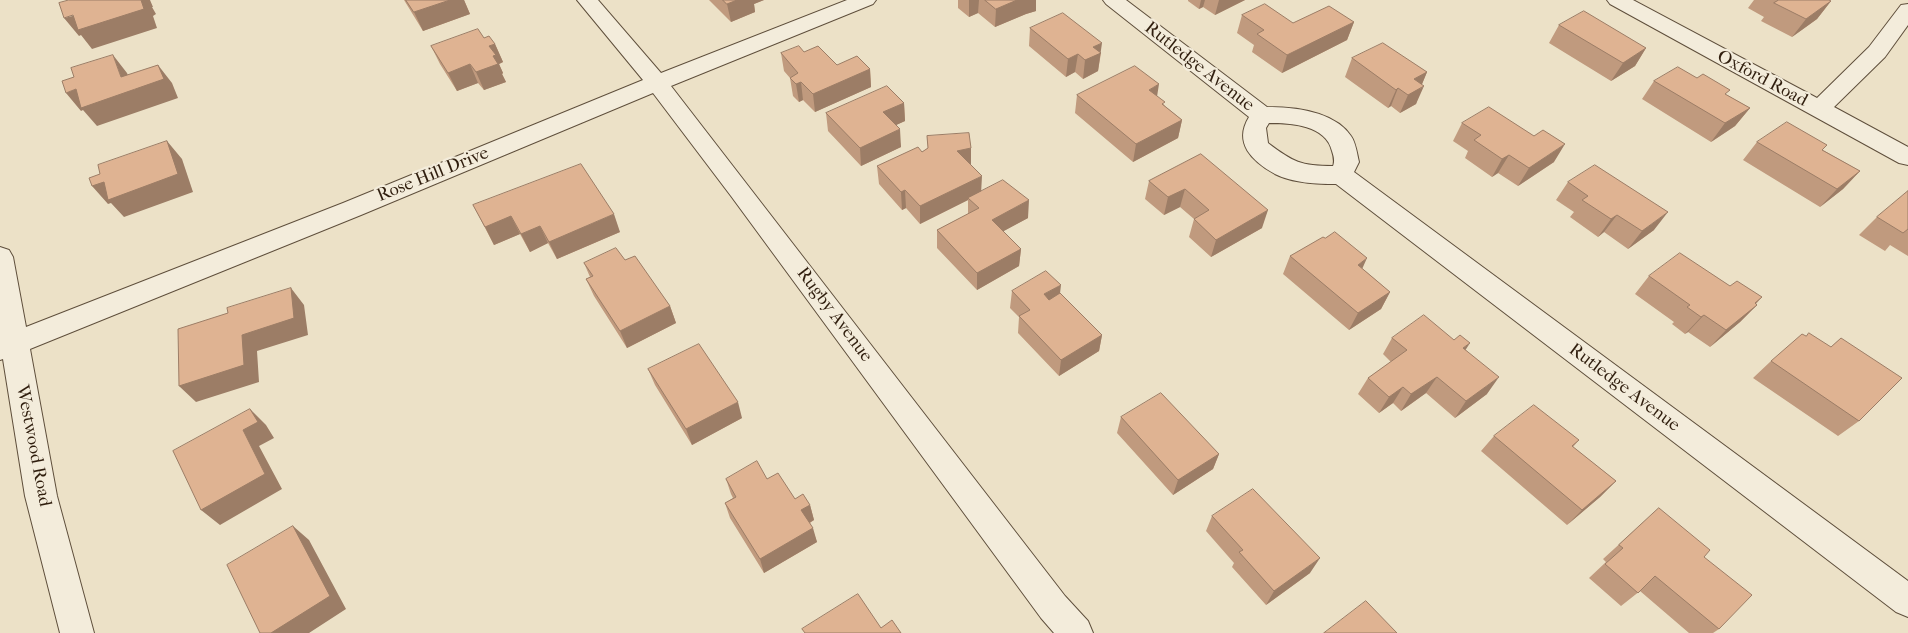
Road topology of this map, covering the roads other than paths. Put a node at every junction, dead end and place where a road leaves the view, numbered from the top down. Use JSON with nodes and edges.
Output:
{"nodes":[{"id":1,"x":587,"y":0,"type":"edge"},
{"id":2,"x":866,"y":0,"type":"edge"},
{"id":3,"x":1113,"y":0,"type":"edge"},
{"id":4,"x":1617,"y":0,"type":"edge"},
{"id":5,"x":1908,"y":10,"type":"edge"},
{"id":6,"x":658,"y":84,"type":"junction"},
{"id":7,"x":1819,"y":109,"type":"junction"},
{"id":8,"x":1262,"y":115,"type":"junction"},
{"id":9,"x":1908,"y":157,"type":"edge"},
{"id":10,"x":1341,"y":174,"type":"junction"},
{"id":11,"x":0,"y":256,"type":"edge"},
{"id":12,"x":7,"y":347,"type":"edge"},
{"id":13,"x":1908,"y":601,"type":"edge"},
{"id":14,"x":77,"y":633,"type":"edge"},
{"id":15,"x":1076,"y":633,"type":"edge"}],
"edges":[{"from":1,"to":6,"type":"street","name":"Rugby Avenue"},
{"from":2,"to":6,"type":"street","name":"Rose Hill Drive"},
{"from":3,"to":8,"type":"street","name":"Rutledge Avenue"},
{"from":4,"to":7,"type":"street","name":"Oxford Road"},
{"from":5,"to":7,"type":"street"},
{"from":6,"to":12,"type":"street","name":"Rose Hill Drive"},
{"from":6,"to":15,"type":"street","name":"Rugby Avenue"},
{"from":7,"to":9,"type":"street","name":"Oxford Road"},
{"from":8,"to":10,"type":"street","name":"Rutledge Avenue"},
{"from":8,"to":10,"type":"street","name":"Rutledge Avenue"},
{"from":10,"to":13,"type":"street","name":"Rutledge Avenue"},
{"from":11,"to":12,"type":"street","name":"Westwood Road"},
{"from":12,"to":14,"type":"street","name":"Westwood Road"}]}
